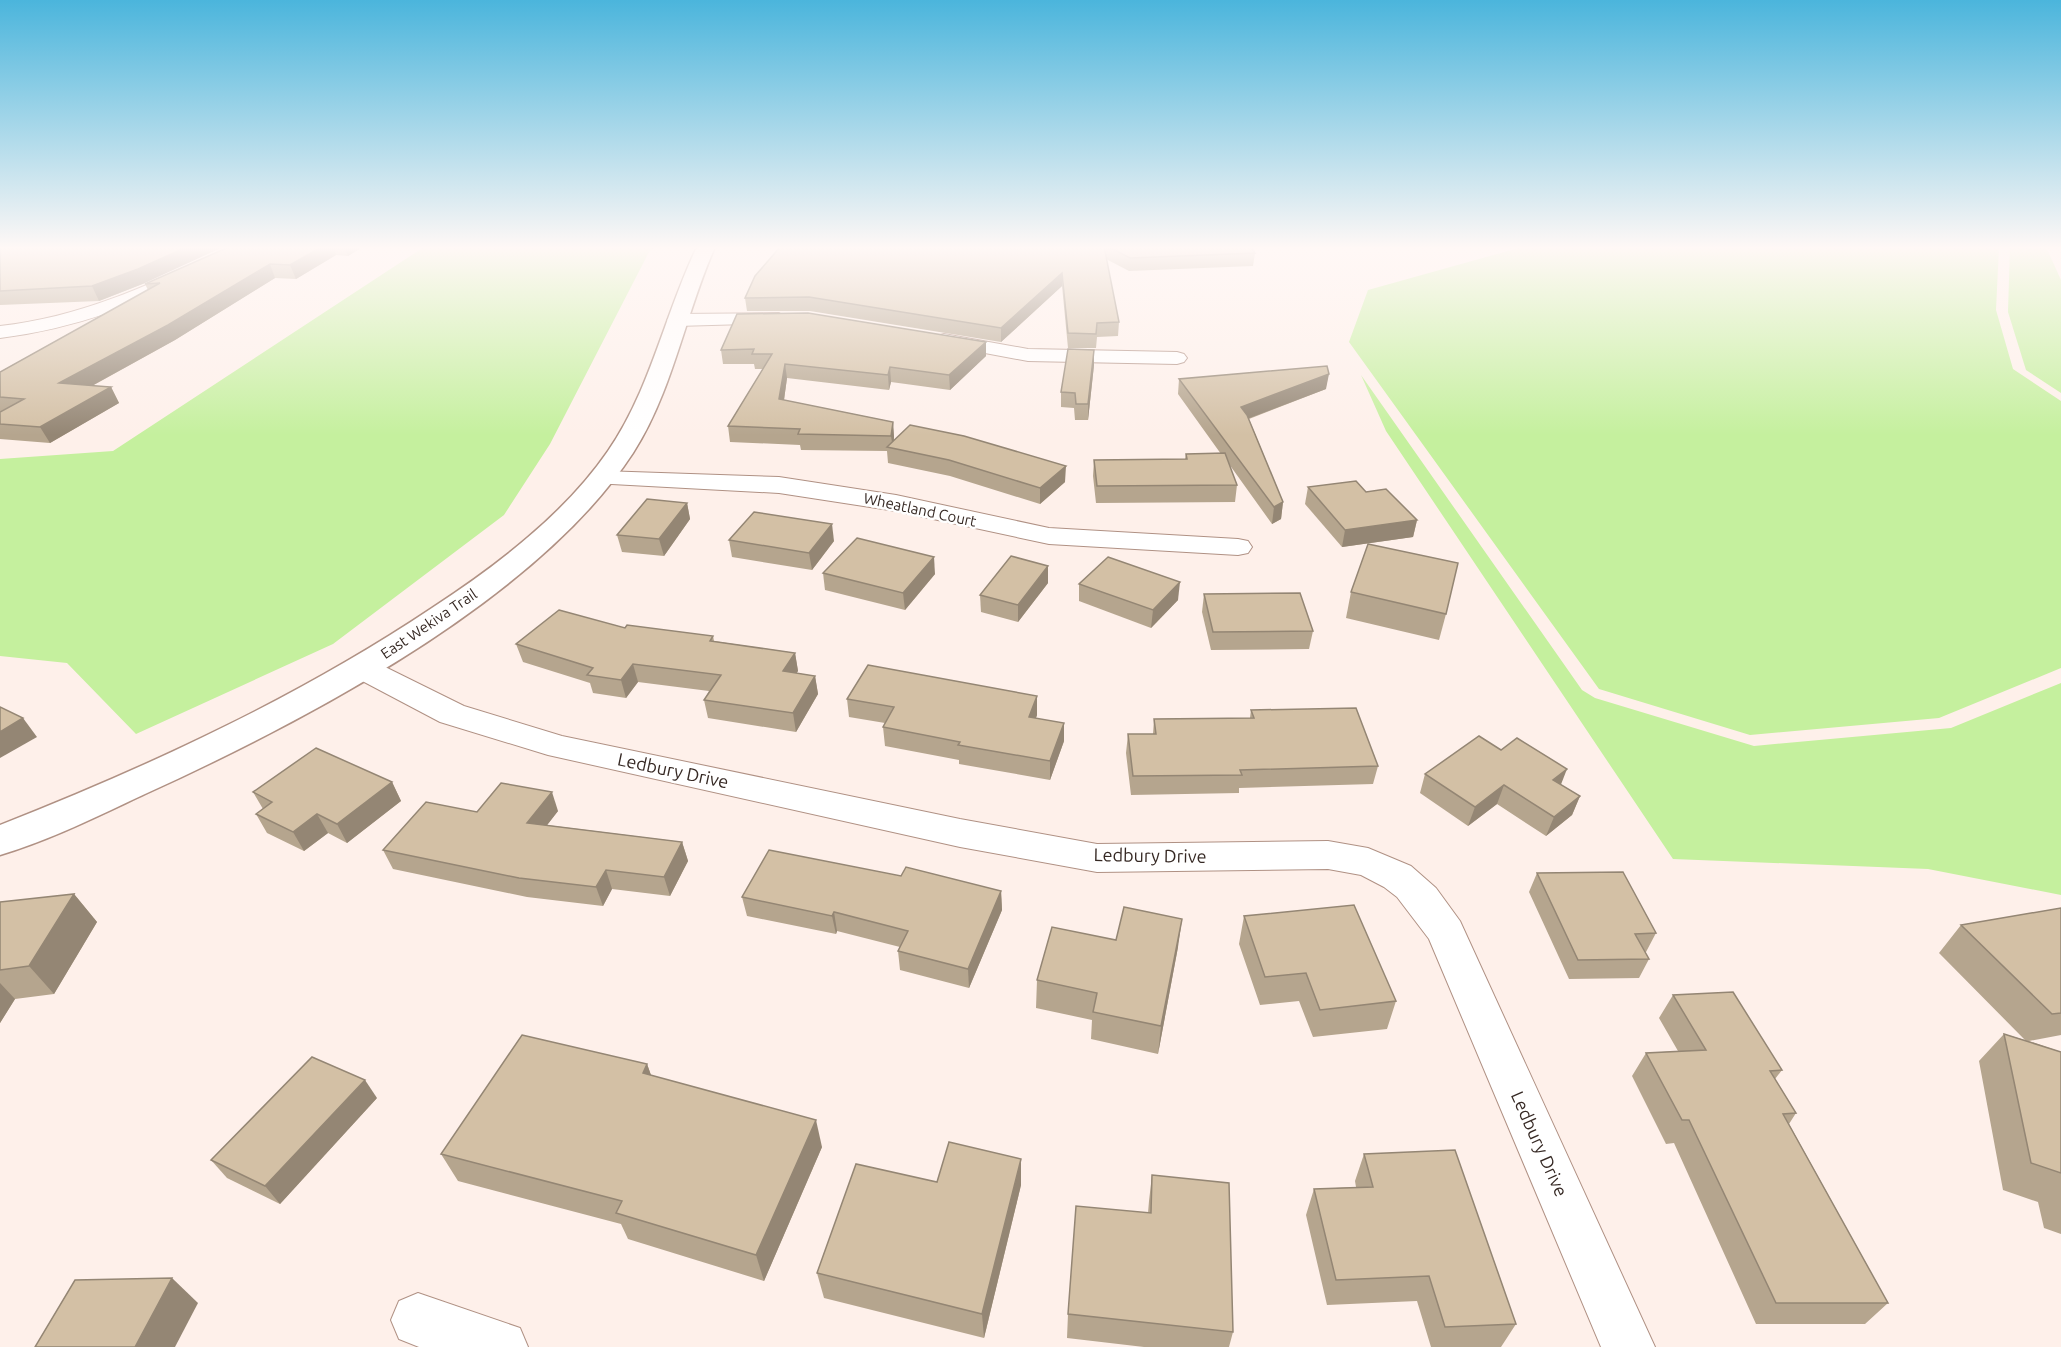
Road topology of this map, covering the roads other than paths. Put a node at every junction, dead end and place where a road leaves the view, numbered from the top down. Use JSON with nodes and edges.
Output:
{"nodes":[{"id":1,"x":96,"y":310,"type":"edge"},
{"id":2,"x":681,"y":310,"type":"edge"},
{"id":3,"x":799,"y":319,"type":"edge"},
{"id":4,"x":677,"y":320,"type":"junction"},
{"id":5,"x":0,"y":332,"type":"edge"},
{"id":6,"x":924,"y":337,"type":"edge"},
{"id":7,"x":1177,"y":358,"type":"dead end"},
{"id":8,"x":602,"y":478,"type":"junction"},
{"id":9,"x":1238,"y":547,"type":"dead end"},
{"id":10,"x":362,"y":668,"type":"junction"},
{"id":11,"x":0,"y":841,"type":"edge"},
{"id":12,"x":418,"y":1320,"type":"dead end"},
{"id":13,"x":501,"y":1347,"type":"edge"},
{"id":14,"x":1628,"y":1347,"type":"edge"}],
"edges":[{"from":1,"to":5,"type":"street"},
{"from":2,"to":4,"type":"street","name":"East Wekiva Trail"},
{"from":3,"to":4,"type":"street"},
{"from":4,"to":8,"type":"street","name":"East Wekiva Trail"},
{"from":6,"to":7,"type":"street"},
{"from":8,"to":9,"type":"street","name":"Wheatland Court"},
{"from":8,"to":10,"type":"street","name":"East Wekiva Trail"},
{"from":10,"to":11,"type":"street","name":"East Wekiva Trail"},
{"from":10,"to":14,"type":"street","name":"Ledbury Drive"},
{"from":12,"to":13,"type":"street"}]}
